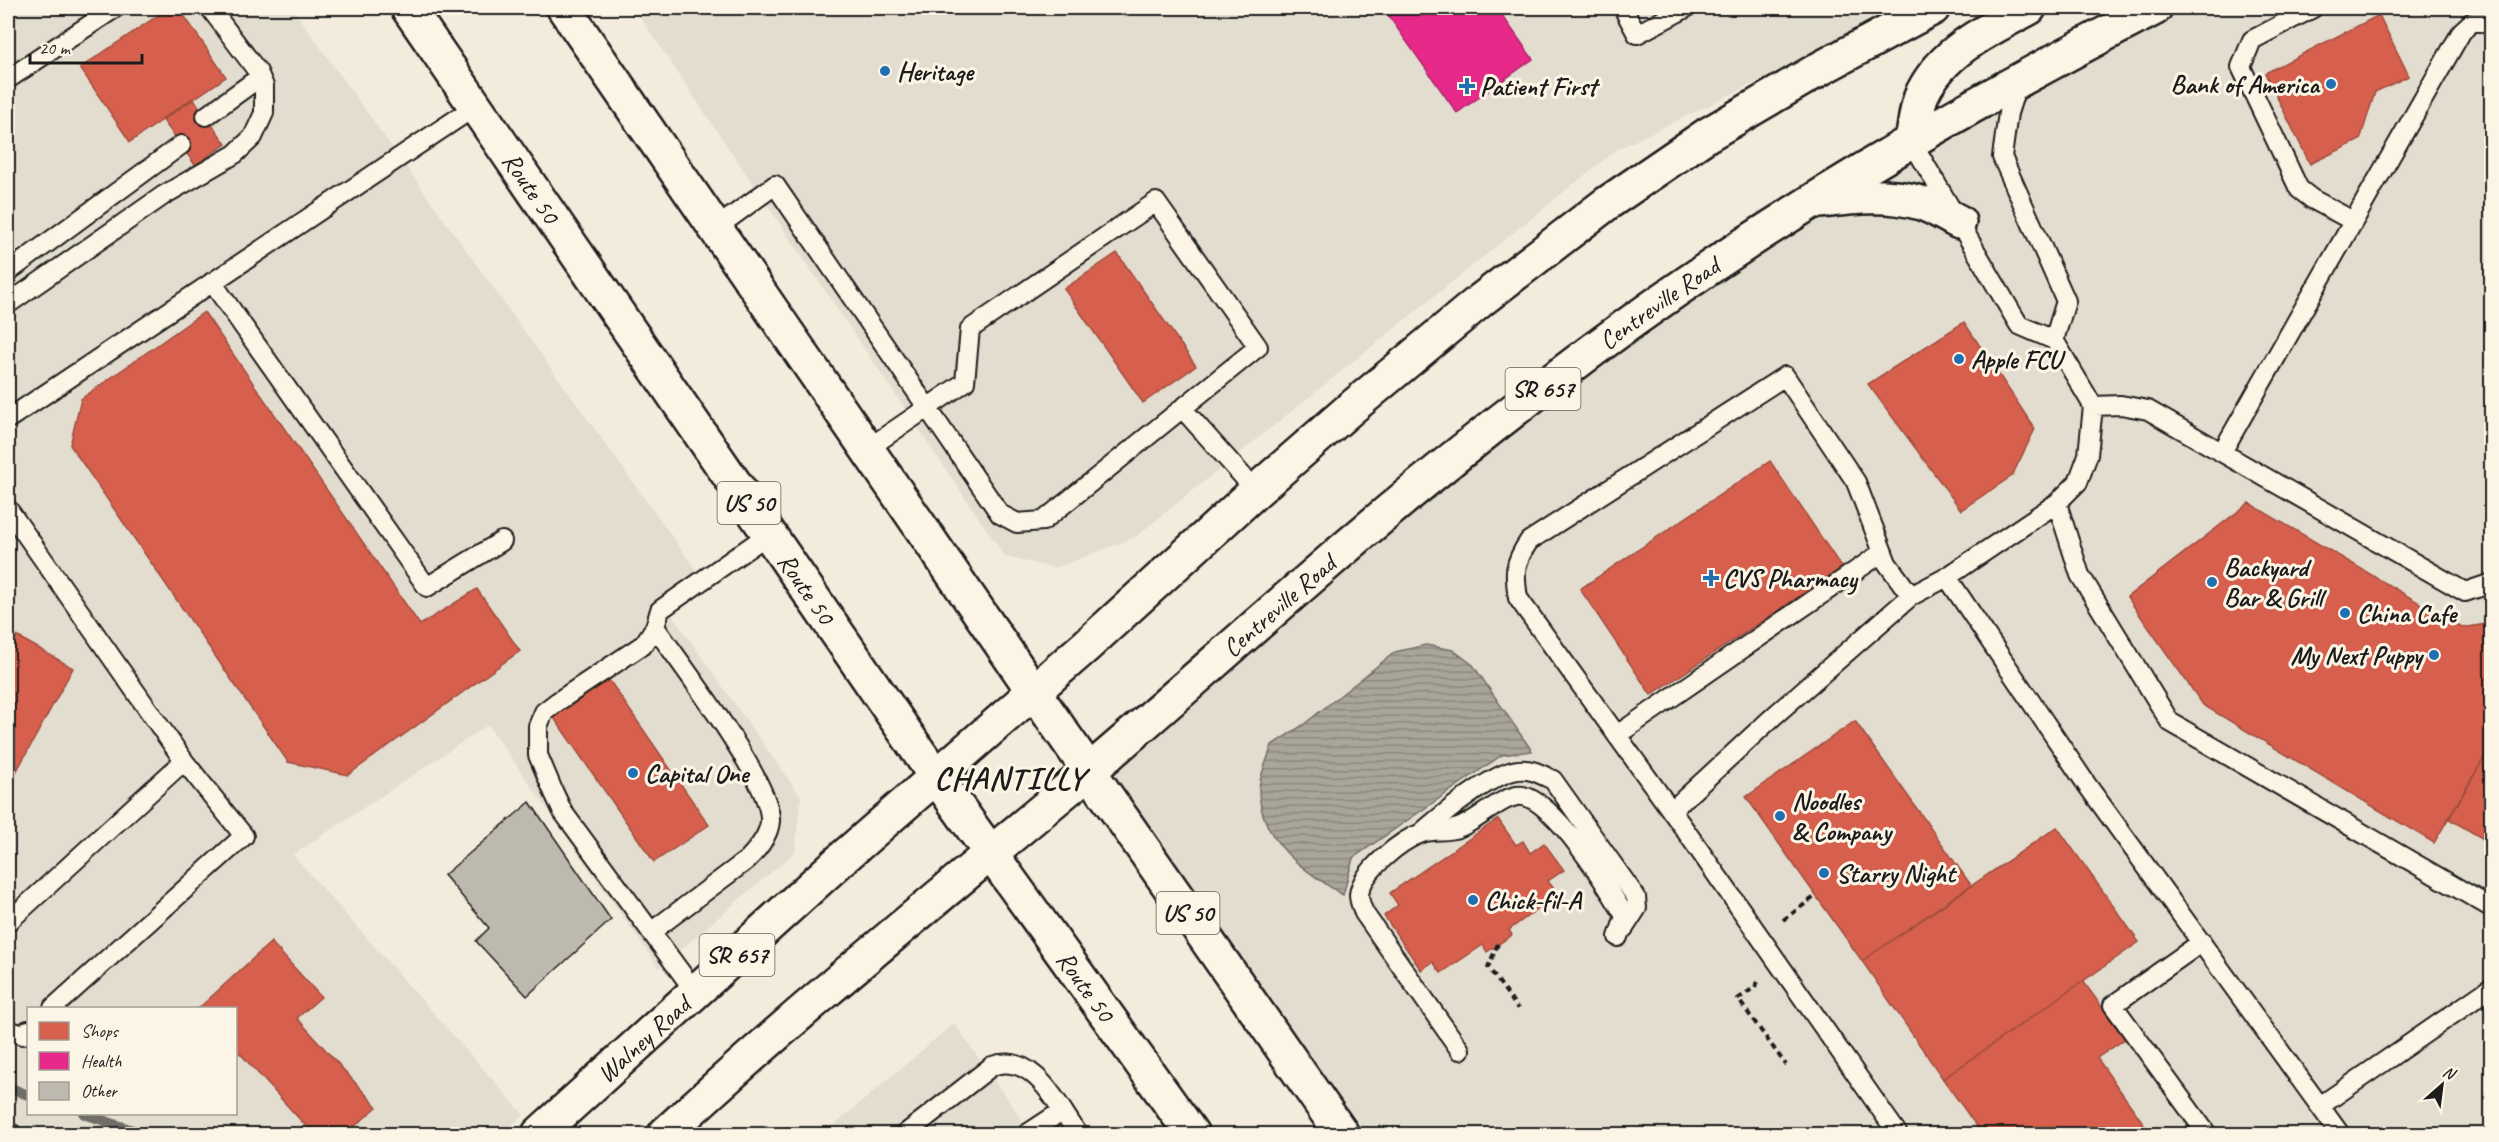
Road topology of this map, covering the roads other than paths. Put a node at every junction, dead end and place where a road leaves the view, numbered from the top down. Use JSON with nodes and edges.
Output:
{"nodes":[{"id":1,"x":115,"y":8,"type":"edge"},
{"id":2,"x":210,"y":8,"type":"edge"},
{"id":3,"x":408,"y":8,"type":"edge"},
{"id":4,"x":564,"y":8,"type":"edge"},
{"id":5,"x":1623,"y":8,"type":"edge"},
{"id":6,"x":1686,"y":8,"type":"edge"},
{"id":7,"x":1933,"y":8,"type":"edge"},
{"id":8,"x":2029,"y":8,"type":"edge"},
{"id":9,"x":2155,"y":8,"type":"edge"},
{"id":10,"x":2313,"y":8,"type":"edge"},
{"id":11,"x":2485,"y":19,"type":"edge"},
{"id":12,"x":8,"y":79,"type":"edge"},
{"id":13,"x":262,"y":82,"type":"junction"},
{"id":14,"x":2018,"y":82,"type":"junction"},
{"id":15,"x":476,"y":106,"type":"junction"},
{"id":16,"x":208,"y":120,"type":"dead end"},
{"id":17,"x":1912,"y":142,"type":"junction"},
{"id":18,"x":1811,"y":202,"type":"junction"},
{"id":19,"x":2354,"y":221,"type":"junction"},
{"id":20,"x":1959,"y":222,"type":"junction"},
{"id":21,"x":716,"y":228,"type":"junction"},
{"id":22,"x":8,"y":256,"type":"edge"},
{"id":23,"x":8,"y":272,"type":"edge"},
{"id":24,"x":212,"y":282,"type":"junction"},
{"id":25,"x":8,"y":304,"type":"edge"},
{"id":26,"x":2054,"y":340,"type":"junction"},
{"id":27,"x":2093,"y":406,"type":"junction"},
{"id":28,"x":928,"y":408,"type":"junction"},
{"id":29,"x":1182,"y":408,"type":"junction"},
{"id":30,"x":8,"y":419,"type":"edge"},
{"id":31,"x":867,"y":449,"type":"junction"},
{"id":32,"x":2222,"y":452,"type":"junction"},
{"id":33,"x":1256,"y":491,"type":"junction"},
{"id":34,"x":2057,"y":502,"type":"junction"},
{"id":35,"x":8,"y":509,"type":"edge"},
{"id":36,"x":770,"y":533,"type":"junction"},
{"id":37,"x":502,"y":541,"type":"dead end"},
{"id":38,"x":1883,"y":552,"type":"junction"},
{"id":39,"x":1947,"y":577,"type":"junction"},
{"id":40,"x":2492,"y":583,"type":"edge"},
{"id":41,"x":1911,"y":596,"type":"junction"},
{"id":42,"x":655,"y":627,"type":"junction"},
{"id":43,"x":1034,"y":692,"type":"junction"},
{"id":44,"x":1617,"y":735,"type":"junction"},
{"id":45,"x":184,"y":761,"type":"junction"},
{"id":46,"x":1090,"y":770,"type":"junction"},
{"id":47,"x":936,"y":777,"type":"junction"},
{"id":48,"x":1671,"y":811,"type":"junction"},
{"id":49,"x":1421,"y":833,"type":"junction"},
{"id":50,"x":990,"y":853,"type":"junction"},
{"id":51,"x":2492,"y":908,"type":"edge"},
{"id":52,"x":8,"y":922,"type":"edge"},
{"id":53,"x":651,"y":932,"type":"junction"},
{"id":54,"x":2202,"y":942,"type":"junction"},
{"id":55,"x":2492,"y":987,"type":"edge"},
{"id":56,"x":696,"y":993,"type":"junction"},
{"id":57,"x":54,"y":1007,"type":"edge"},
{"id":58,"x":8,"y":1030,"type":"edge"},
{"id":59,"x":27,"y":1031,"type":"edge"},
{"id":60,"x":1461,"y":1050,"type":"dead end"},
{"id":61,"x":2320,"y":1106,"type":"junction"},
{"id":62,"x":1062,"y":1112,"type":"junction"},
{"id":63,"x":539,"y":1134,"type":"edge"},
{"id":64,"x":665,"y":1134,"type":"edge"},
{"id":65,"x":905,"y":1134,"type":"edge"},
{"id":66,"x":1027,"y":1134,"type":"edge"},
{"id":67,"x":1078,"y":1134,"type":"edge"},
{"id":68,"x":1192,"y":1134,"type":"edge"},
{"id":69,"x":1342,"y":1134,"type":"edge"},
{"id":70,"x":1898,"y":1134,"type":"edge"},
{"id":71,"x":2207,"y":1134,"type":"edge"},
{"id":72,"x":2340,"y":1134,"type":"edge"}],
"edges":[{"from":1,"to":12,"type":"lane"},
{"from":2,"to":13,"type":"lane"},
{"from":3,"to":15,"type":"main road","name":"Route 50","number":"US 50"},
{"from":4,"to":21,"type":"main road","number":"US 50"},
{"from":5,"to":6,"type":"lane"},
{"from":7,"to":33,"type":"main road","number":"SR 657"},
{"from":8,"to":17,"type":"main road"},
{"from":9,"to":14,"type":"main road","name":"Centreville Road","number":"SR 657"},
{"from":10,"to":19,"type":"lane"},
{"from":11,"to":19,"type":"lane"},
{"from":13,"to":16,"type":"lane"},
{"from":13,"to":25,"type":"lane"},
{"from":14,"to":17,"type":"main road","name":"Centreville Road","number":"SR 657"},
{"from":14,"to":26,"type":"lane"},
{"from":15,"to":24,"type":"lane"},
{"from":15,"to":36,"type":"main road","name":"Route 50","number":"US 50"},
{"from":17,"to":18,"type":"main road","name":"Centreville Road","number":"SR 657"},
{"from":17,"to":20,"type":"lane"},
{"from":18,"to":20,"type":"main road"},
{"from":18,"to":46,"type":"main road","name":"Centreville Road","number":"SR 657"},
{"from":19,"to":32,"type":"lane"},
{"from":20,"to":26,"type":"lane"},
{"from":21,"to":28,"type":"lane"},
{"from":21,"to":31,"type":"main road","number":"US 50"},
{"from":22,"to":23,"type":"lane"},
{"from":24,"to":30,"type":"lane"},
{"from":24,"to":37,"type":"lane"},
{"from":26,"to":27,"type":"lane"},
{"from":27,"to":32,"type":"lane"},
{"from":27,"to":34,"type":"lane"},
{"from":28,"to":29,"type":"lane"},
{"from":28,"to":29,"type":"lane"},
{"from":28,"to":31,"type":"lane"},
{"from":29,"to":33,"type":"lane"},
{"from":31,"to":43,"type":"main road","number":"US 50"},
{"from":32,"to":40,"type":"lane"},
{"from":33,"to":43,"type":"main road","number":"SR 657"},
{"from":34,"to":39,"type":"lane"},
{"from":34,"to":51,"type":"lane"},
{"from":35,"to":45,"type":"lane"},
{"from":36,"to":42,"type":"lane"},
{"from":36,"to":47,"type":"main road","name":"Route 50","number":"US 50"},
{"from":38,"to":41,"type":"lane"},
{"from":38,"to":44,"type":"lane"},
{"from":38,"to":44,"type":"lane"},
{"from":39,"to":41,"type":"lane"},
{"from":39,"to":54,"type":"lane"},
{"from":41,"to":48,"type":"lane"},
{"from":42,"to":53,"type":"lane"},
{"from":42,"to":53,"type":"lane"},
{"from":43,"to":46,"type":"main road","number":"US 50"},
{"from":43,"to":47,"type":"main road","number":"SR 657"},
{"from":44,"to":48,"type":"lane"},
{"from":45,"to":52,"type":"lane"},
{"from":45,"to":57,"type":"lane"},
{"from":46,"to":50,"type":"main road","name":"Centreville Road","number":"SR 657"},
{"from":46,"to":69,"type":"main road","number":"US 50"},
{"from":47,"to":50,"type":"main road","name":"Route 50","number":"US 50"},
{"from":47,"to":56,"type":"main road","name":"Walney Road","number":"SR 657"},
{"from":48,"to":70,"type":"lane"},
{"from":49,"to":49,"type":"lane"},
{"from":49,"to":60,"type":"lane"},
{"from":50,"to":64,"type":"main road","number":"SR 657"},
{"from":50,"to":68,"type":"main road","name":"Route 50","number":"US 50"},
{"from":53,"to":56,"type":"lane"},
{"from":54,"to":61,"type":"lane"},
{"from":54,"to":71,"type":"lane"},
{"from":55,"to":61,"type":"lane"},
{"from":56,"to":63,"type":"main road","name":"Walney Road","number":"SR 657"},
{"from":58,"to":59,"type":"lane"},
{"from":61,"to":72,"type":"lane"},
{"from":62,"to":65,"type":"lane"},
{"from":62,"to":66,"type":"lane"},
{"from":62,"to":67,"type":"lane"}]}
